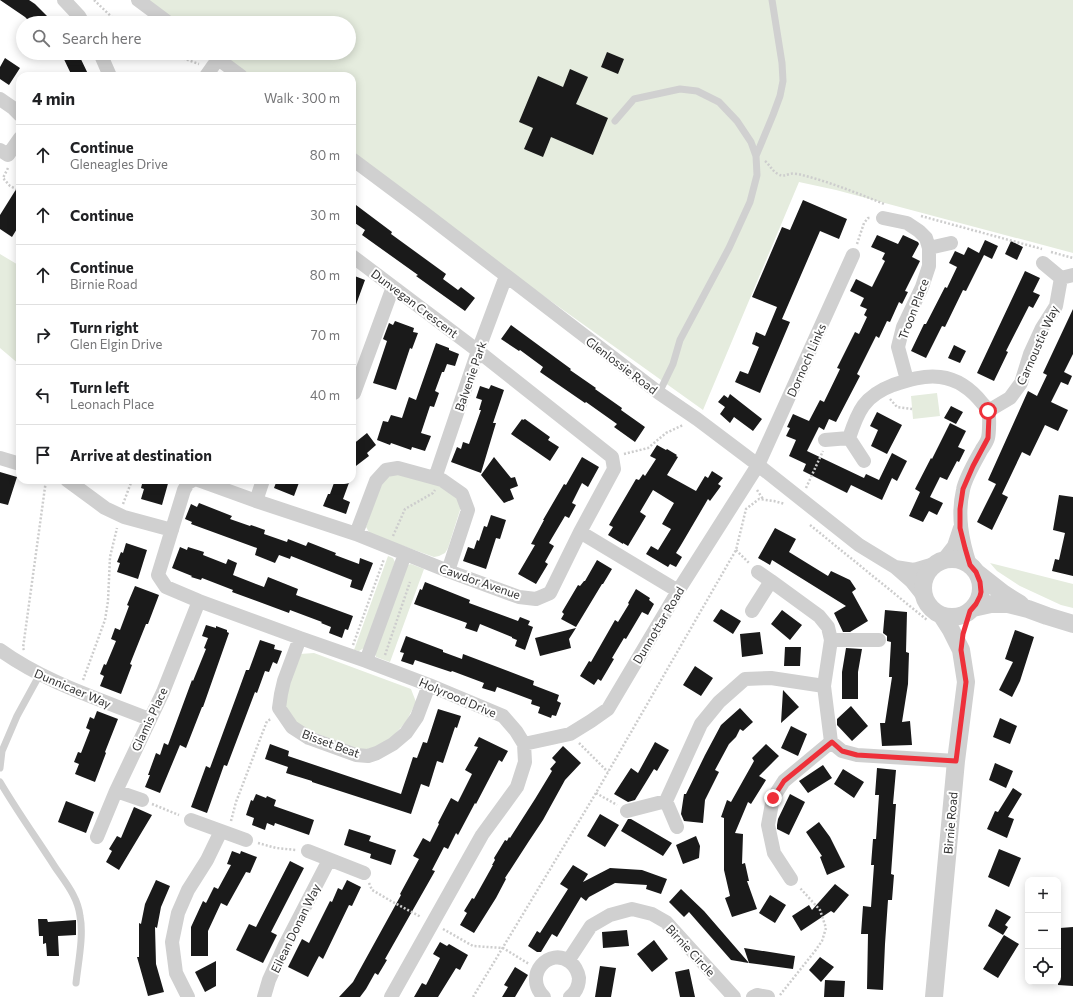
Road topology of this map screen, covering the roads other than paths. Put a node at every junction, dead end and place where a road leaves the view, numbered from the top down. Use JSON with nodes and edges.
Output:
{"nodes":[{"id":1,"x":64,"y":0,"type":"edge"},
{"id":2,"x":138,"y":0,"type":"edge"},
{"id":3,"x":772,"y":0,"type":"edge"},
{"id":4,"x":79,"y":16,"type":"edge"},
{"id":5,"x":160,"y":16,"type":"edge"},
{"id":6,"x":103,"y":60,"type":"edge"},
{"id":7,"x":212,"y":60,"type":"edge"},
{"id":8,"x":219,"y":60,"type":"edge"},
{"id":9,"x":205,"y":71,"type":"edge"},
{"id":10,"x":108,"y":72,"type":"edge"},
{"id":11,"x":236,"y":72,"type":"edge"},
{"id":12,"x":0,"y":99,"type":"edge"},
{"id":13,"x":16,"y":111,"type":"edge"},
{"id":14,"x":615,"y":121,"type":"dead end"},
{"id":15,"x":16,"y":142,"type":"edge"},
{"id":16,"x":4,"y":153,"type":"edge"},
{"id":17,"x":756,"y":156,"type":"junction"},
{"id":18,"x":356,"y":162,"type":"edge"},
{"id":19,"x":883,"y":218,"type":"road end"},
{"id":20,"x":951,"y":243,"type":"dead end"},
{"id":21,"x":929,"y":248,"type":"junction"},
{"id":22,"x":853,"y":256,"type":"road end"},
{"id":23,"x":356,"y":259,"type":"edge"},
{"id":24,"x":1043,"y":263,"type":"dead end"},
{"id":25,"x":506,"y":276,"type":"junction"},
{"id":26,"x":1067,"y":277,"type":"edge"},
{"id":27,"x":393,"y":287,"type":"junction"},
{"id":28,"x":478,"y":351,"type":"junction"},
{"id":29,"x":907,"y":380,"type":"junction"},
{"id":30,"x":356,"y":388,"type":"edge"},
{"id":31,"x":659,"y":393,"type":"junction"},
{"id":32,"x":988,"y":411,"type":"junction"},
{"id":33,"x":848,"y":438,"type":"junction"},
{"id":34,"x":827,"y":440,"type":"road end"},
{"id":35,"x":0,"y":458,"type":"edge"},
{"id":36,"x":864,"y":461,"type":"dead end"},
{"id":37,"x":16,"y":463,"type":"edge"},
{"id":38,"x":758,"y":465,"type":"junction"},
{"id":39,"x":435,"y":478,"type":"junction"},
{"id":40,"x":73,"y":484,"type":"edge"},
{"id":41,"x":187,"y":484,"type":"edge"},
{"id":42,"x":209,"y":484,"type":"edge"},
{"id":43,"x":262,"y":484,"type":"edge"},
{"id":44,"x":256,"y":501,"type":"junction"},
{"id":45,"x":960,"y":528,"type":"junction"},
{"id":46,"x":172,"y":530,"type":"junction"},
{"id":47,"x":580,"y":532,"type":"junction"},
{"id":48,"x":356,"y":534,"type":"junction"},
{"id":49,"x":405,"y":554,"type":"junction"},
{"id":50,"x":939,"y":562,"type":"junction"},
{"id":51,"x":895,"y":566,"type":"junction"},
{"id":52,"x":973,"y":568,"type":"junction"},
{"id":53,"x":448,"y":571,"type":"junction"},
{"id":54,"x":758,"y":572,"type":"road end"},
{"id":55,"x":771,"y":580,"type":"junction"},
{"id":56,"x":678,"y":591,"type":"junction"},
{"id":57,"x":923,"y":596,"type":"junction"},
{"id":58,"x":199,"y":601,"type":"junction"},
{"id":59,"x":972,"y":609,"type":"junction"},
{"id":60,"x":1028,"y":609,"type":"junction"},
{"id":61,"x":752,"y":611,"type":"dead end"},
{"id":62,"x":936,"y":620,"type":"junction"},
{"id":63,"x":1073,"y":624,"type":"edge"},
{"id":64,"x":300,"y":638,"type":"junction"},
{"id":65,"x":831,"y":640,"type":"junction"},
{"id":66,"x":879,"y":640,"type":"dead end"},
{"id":67,"x":0,"y":650,"type":"edge"},
{"id":68,"x":961,"y":650,"type":"junction"},
{"id":69,"x":366,"y":661,"type":"junction"},
{"id":70,"x":34,"y":671,"type":"junction"},
{"id":71,"x":429,"y":685,"type":"junction"},
{"id":72,"x":824,"y":686,"type":"junction"},
{"id":73,"x":149,"y":719,"type":"junction"},
{"id":74,"x":832,"y":742,"type":"junction"},
{"id":75,"x":524,"y":744,"type":"junction"},
{"id":76,"x":956,"y":761,"type":"junction"},
{"id":77,"x":0,"y":768,"type":"edge"},
{"id":78,"x":0,"y":782,"type":"edge"},
{"id":79,"x":116,"y":791,"type":"junction"},
{"id":80,"x":142,"y":800,"type":"road end"},
{"id":81,"x":666,"y":801,"type":"junction"},
{"id":82,"x":628,"y":811,"type":"road end"},
{"id":83,"x":191,"y":820,"type":"road end"},
{"id":84,"x":677,"y":827,"type":"dead end"},
{"id":85,"x":224,"y":832,"type":"junction"},
{"id":86,"x":97,"y":837,"type":"dead end"},
{"id":87,"x":246,"y":840,"type":"road end"},
{"id":88,"x":308,"y":852,"type":"road end"},
{"id":89,"x":329,"y":860,"type":"junction"},
{"id":90,"x":364,"y":873,"type":"road end"},
{"id":91,"x":791,"y":879,"type":"road end"},
{"id":92,"x":568,"y":961,"type":"junction"},
{"id":93,"x":76,"y":983,"type":"dead end"},
{"id":94,"x":188,"y":997,"type":"edge"},
{"id":95,"x":264,"y":997,"type":"edge"},
{"id":96,"x":391,"y":997,"type":"edge"},
{"id":97,"x":544,"y":997,"type":"edge"},
{"id":98,"x":570,"y":997,"type":"edge"},
{"id":99,"x":734,"y":997,"type":"edge"},
{"id":100,"x":753,"y":997,"type":"edge"},
{"id":101,"x":768,"y":997,"type":"edge"},
{"id":102,"x":934,"y":997,"type":"edge"}],
"edges":[{"from":1,"to":4,"type":"street"},
{"from":2,"to":5,"type":"street"},
{"from":3,"to":17,"type":"lane"},
{"from":6,"to":10,"type":"street"},
{"from":7,"to":9,"type":"street"},
{"from":8,"to":11,"type":"street"},
{"from":12,"to":13,"type":"street"},
{"from":14,"to":17,"type":"lane"},
{"from":15,"to":16,"type":"street"},
{"from":17,"to":31,"type":"lane"},
{"from":18,"to":25,"type":"street","name":"Glenlossie Road"},
{"from":19,"to":21,"type":"street"},
{"from":20,"to":21,"type":"street"},
{"from":21,"to":29,"type":"street","name":"Troon Place"},
{"from":22,"to":38,"type":"street","name":"Dornoch Links"},
{"from":23,"to":27,"type":"street","name":"Dunvegan Crescent"},
{"from":24,"to":26,"type":"street"},
{"from":25,"to":28,"type":"street","name":"Balvenie Park"},
{"from":25,"to":31,"type":"street","name":"Glenlossie Road"},
{"from":26,"to":32,"type":"street","name":"Carnoustie Way"},
{"from":27,"to":28,"type":"street","name":"Dunvegan Crescent"},
{"from":27,"to":30,"type":"street"},
{"from":28,"to":39,"type":"street","name":"Balvenie Park"},
{"from":28,"to":47,"type":"street","name":"Cawdor Avenue"},
{"from":29,"to":32,"type":"street"},
{"from":29,"to":33,"type":"street"},
{"from":31,"to":38,"type":"street","name":"Glenlossie Road"},
{"from":32,"to":45,"type":"street"},
{"from":33,"to":34,"type":"street"},
{"from":33,"to":36,"type":"street"},
{"from":35,"to":37,"type":"street"},
{"from":38,"to":51,"type":"street","name":"Glenlossie Road"},
{"from":38,"to":56,"type":"street","name":"Dunnottar Road"},
{"from":39,"to":48,"type":"street"},
{"from":39,"to":53,"type":"street"},
{"from":40,"to":46,"type":"street"},
{"from":41,"to":46,"type":"street","name":"Cawdor Avenue"},
{"from":42,"to":44,"type":"street","name":"Cawdor Avenue"},
{"from":43,"to":44,"type":"street"},
{"from":44,"to":48,"type":"street","name":"Cawdor Avenue"},
{"from":45,"to":50,"type":"street"},
{"from":45,"to":52,"type":"street"},
{"from":46,"to":58,"type":"street","name":"Holyrood Drive"},
{"from":47,"to":53,"type":"street","name":"Cawdor Avenue"},
{"from":47,"to":56,"type":"street"},
{"from":48,"to":49,"type":"street","name":"Cawdor Avenue"},
{"from":49,"to":53,"type":"street","name":"Cawdor Avenue"},
{"from":49,"to":69,"type":"street"},
{"from":50,"to":51,"type":"street","name":"Glenlossie Road"},
{"from":50,"to":52,"type":"street"},
{"from":50,"to":57,"type":"street"},
{"from":51,"to":57,"type":"street","name":"Glenlossie Road"},
{"from":52,"to":59,"type":"street"},
{"from":52,"to":60,"type":"street"},
{"from":54,"to":55,"type":"street"},
{"from":55,"to":61,"type":"street"},
{"from":55,"to":65,"type":"street"},
{"from":56,"to":75,"type":"street","name":"Dunnottar Road"},
{"from":57,"to":62,"type":"street"},
{"from":58,"to":64,"type":"street","name":"Holyrood Drive"},
{"from":58,"to":73,"type":"street","name":"Glamis Place"},
{"from":59,"to":60,"type":"street"},
{"from":59,"to":62,"type":"street"},
{"from":59,"to":68,"type":"street","name":"Birnie Road"},
{"from":60,"to":63,"type":"street"},
{"from":62,"to":68,"type":"street","name":"Birnie Road"},
{"from":64,"to":69,"type":"street","name":"Holyrood Drive"},
{"from":64,"to":71,"type":"street","name":"Bisset Beat"},
{"from":65,"to":66,"type":"street"},
{"from":65,"to":72,"type":"street"},
{"from":67,"to":70,"type":"street","name":"Dunnicaer Way"},
{"from":68,"to":76,"type":"street","name":"Birnie Road"},
{"from":69,"to":71,"type":"street","name":"Holyrood Drive"},
{"from":70,"to":73,"type":"street","name":"Dunnicaer Way"},
{"from":70,"to":77,"type":"lane"},
{"from":71,"to":75,"type":"street","name":"Holyrood Drive"},
{"from":72,"to":74,"type":"street"},
{"from":72,"to":81,"type":"street"},
{"from":73,"to":79,"type":"street","name":"Glamis Place"},
{"from":74,"to":76,"type":"street"},
{"from":74,"to":91,"type":"street"},
{"from":75,"to":96,"type":"street"},
{"from":76,"to":102,"type":"street","name":"Birnie Road"},
{"from":78,"to":93,"type":"lane"},
{"from":79,"to":80,"type":"street"},
{"from":79,"to":86,"type":"street","name":"Glamis Place"},
{"from":81,"to":82,"type":"street"},
{"from":81,"to":84,"type":"street"},
{"from":83,"to":85,"type":"street"},
{"from":85,"to":87,"type":"street"},
{"from":85,"to":94,"type":"street"},
{"from":88,"to":89,"type":"street"},
{"from":89,"to":90,"type":"street"},
{"from":89,"to":95,"type":"street","name":"Eilean Donan Way"},
{"from":92,"to":97,"type":"street"},
{"from":92,"to":98,"type":"street"},
{"from":92,"to":99,"type":"street","name":"Birnie Circle"},
{"from":100,"to":101,"type":"street"}]}
